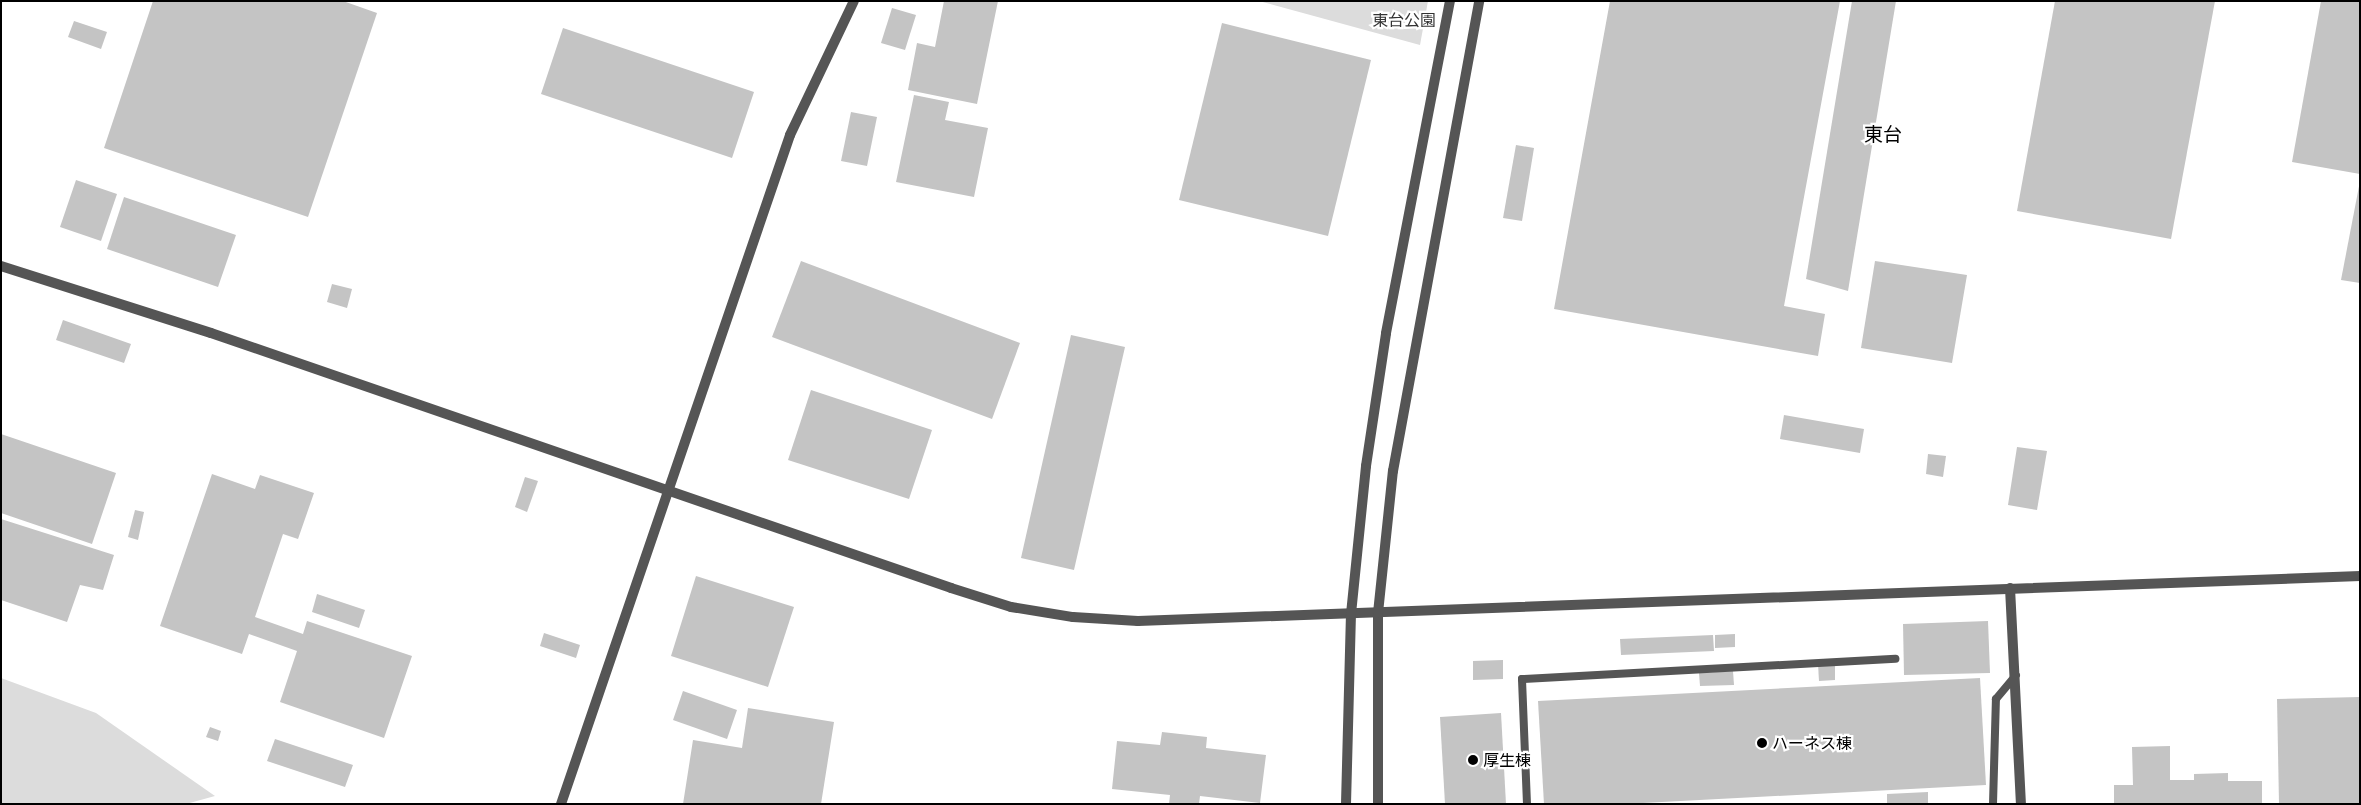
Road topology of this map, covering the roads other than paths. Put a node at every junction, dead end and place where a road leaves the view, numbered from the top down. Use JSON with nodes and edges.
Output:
{"nodes":[{"id":1,"x":854,"y":1,"type":"edge"},
{"id":2,"x":1450,"y":1,"type":"edge"},
{"id":3,"x":1479,"y":1,"type":"edge"},
{"id":4,"x":1,"y":266,"type":"edge"},
{"id":5,"x":668,"y":491,"type":"junction"},
{"id":6,"x":2360,"y":576,"type":"edge"},
{"id":7,"x":2010,"y":588,"type":"junction"},
{"id":8,"x":1378,"y":613,"type":"junction"},
{"id":9,"x":1351,"y":614,"type":"junction"},
{"id":10,"x":1895,"y":659,"type":"dead end"},
{"id":11,"x":2016,"y":675,"type":"junction"},
{"id":12,"x":561,"y":804,"type":"edge"},
{"id":13,"x":1346,"y":804,"type":"edge"},
{"id":14,"x":1378,"y":804,"type":"edge"},
{"id":15,"x":1527,"y":804,"type":"edge"},
{"id":16,"x":1993,"y":804,"type":"edge"},
{"id":17,"x":2021,"y":804,"type":"edge"}],
"edges":[{"from":1,"to":5,"type":"street"},
{"from":2,"to":9,"type":"street"},
{"from":3,"to":8,"type":"street"},
{"from":4,"to":5,"type":"street"},
{"from":5,"to":9,"type":"street"},
{"from":5,"to":12,"type":"street"},
{"from":6,"to":7,"type":"street"},
{"from":7,"to":8,"type":"street"},
{"from":7,"to":11,"type":"street"},
{"from":8,"to":9,"type":"street"},
{"from":8,"to":14,"type":"street"},
{"from":9,"to":13,"type":"street"},
{"from":10,"to":15,"type":"lane"},
{"from":11,"to":16,"type":"lane"},
{"from":11,"to":17,"type":"street"}]}
